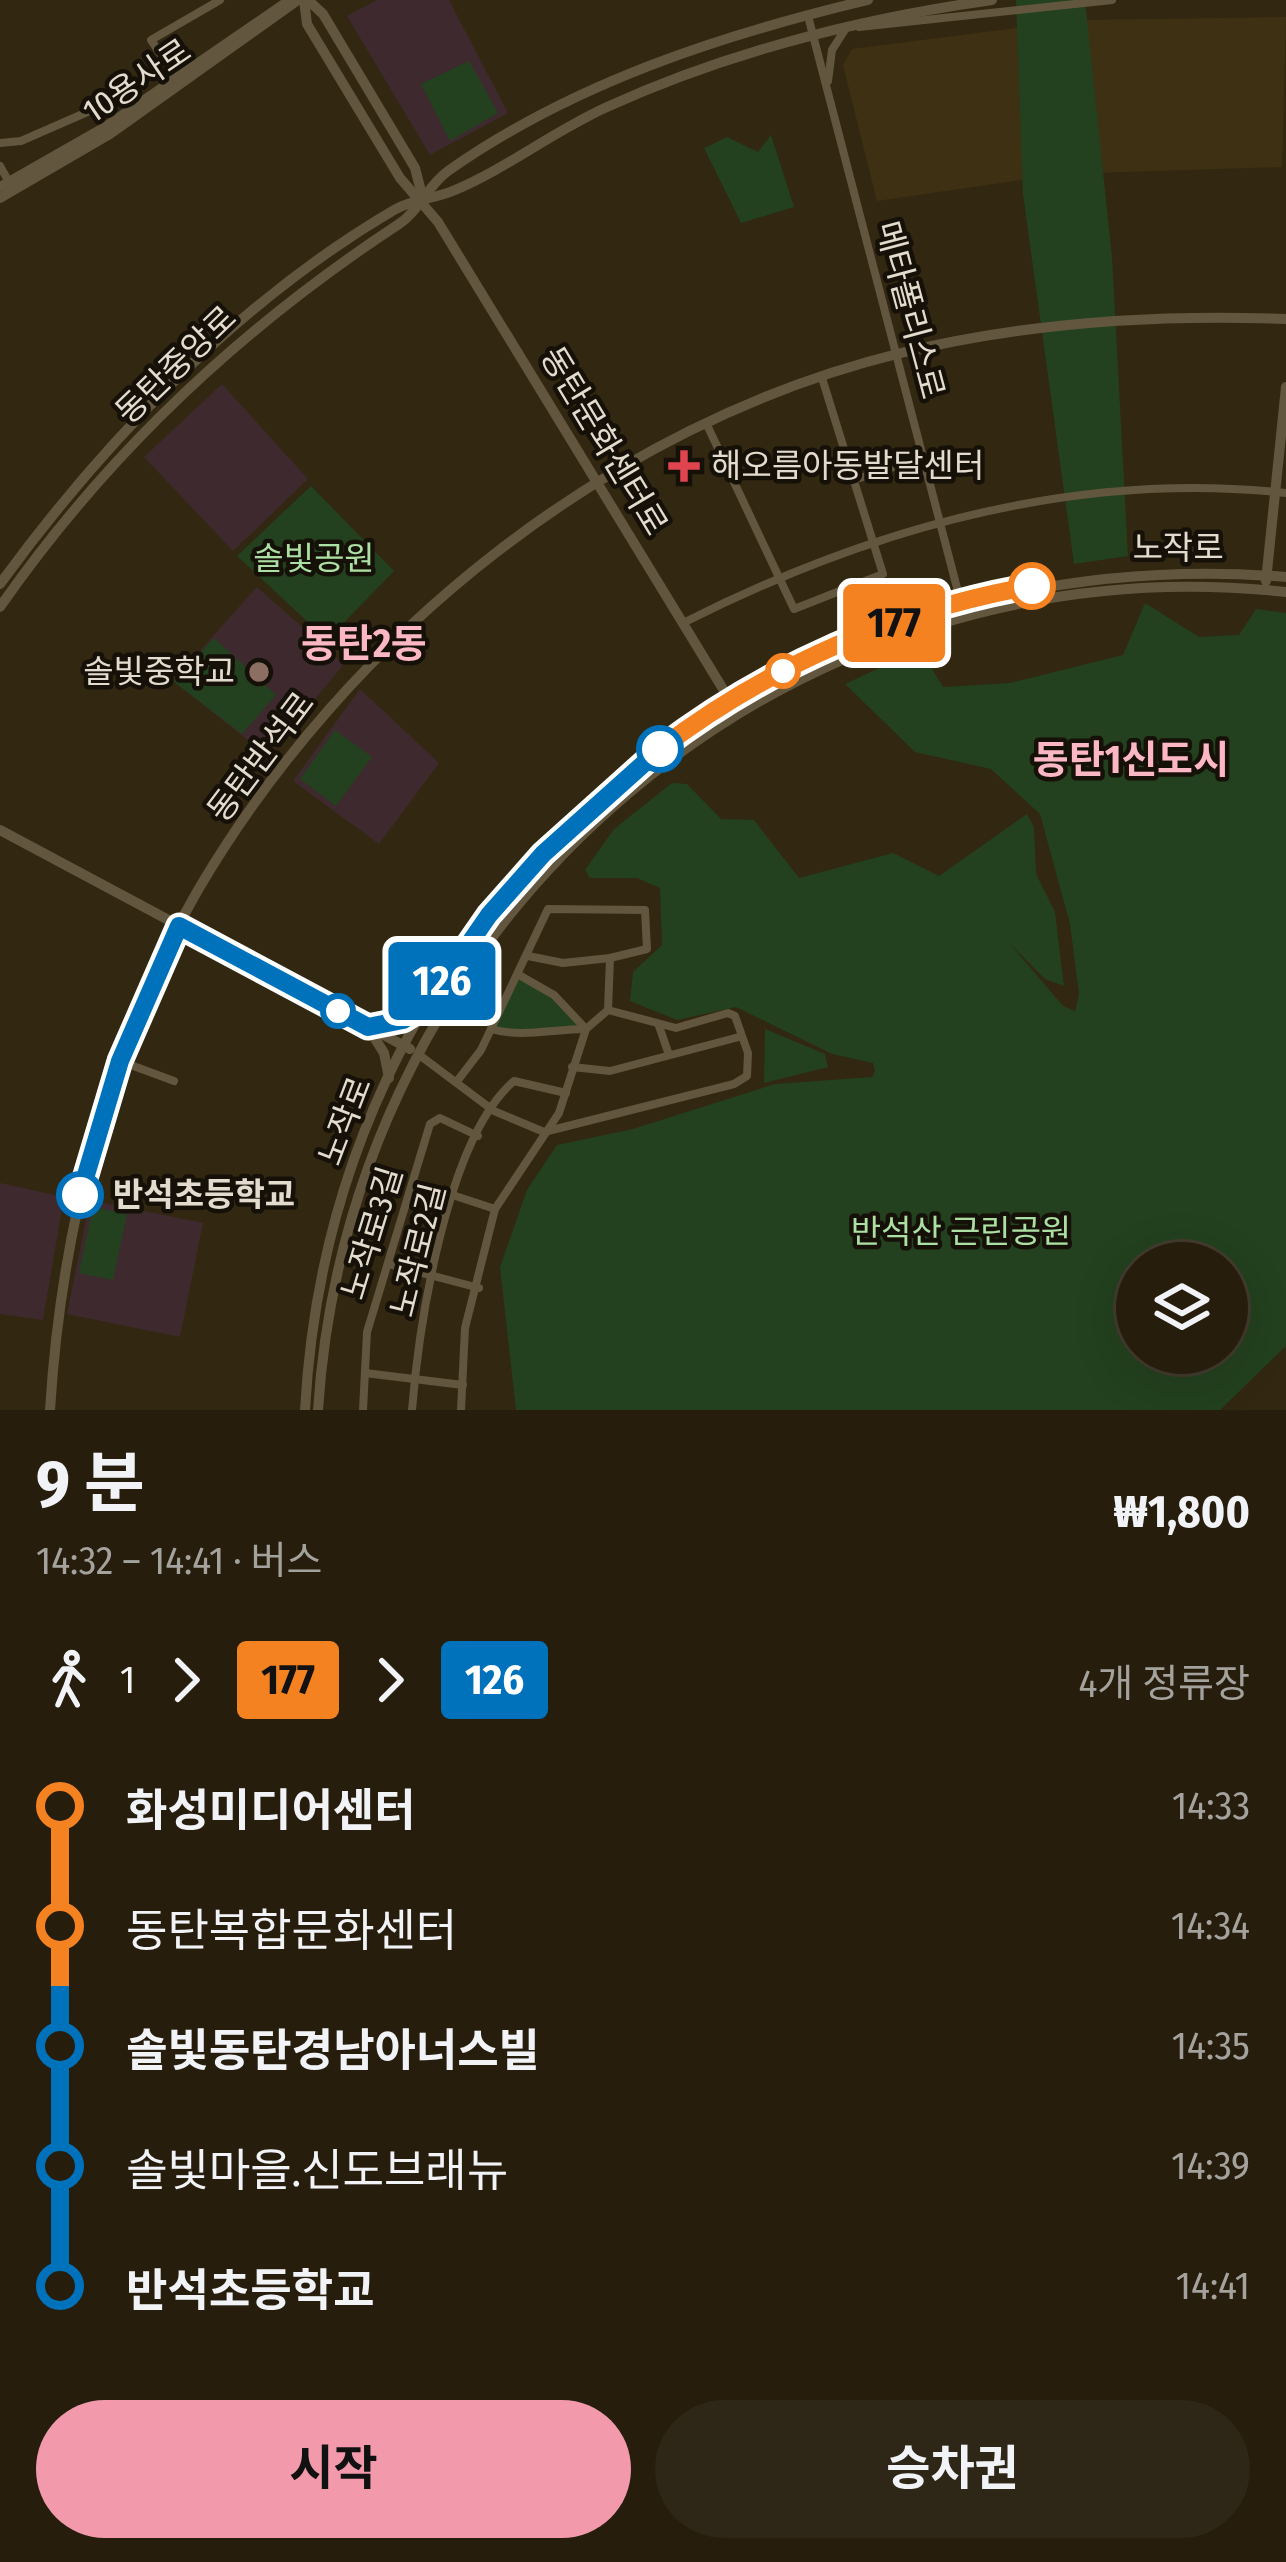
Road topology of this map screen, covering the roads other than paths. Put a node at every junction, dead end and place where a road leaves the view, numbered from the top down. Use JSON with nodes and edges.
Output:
{"nodes":[{"id":1,"x":220,"y":0,"type":"edge"},
{"id":2,"x":300,"y":0,"type":"edge"},
{"id":3,"x":868,"y":0,"type":"edge"},
{"id":4,"x":992,"y":0,"type":"edge"},
{"id":5,"x":1112,"y":0,"type":"edge"},
{"id":6,"x":808,"y":14,"type":"junction"},
{"id":7,"x":848,"y":26,"type":"junction"},
{"id":8,"x":813,"y":33,"type":"junction"},
{"id":9,"x":176,"y":76,"type":"junction"},
{"id":10,"x":827,"y":88,"type":"junction"},
{"id":11,"x":108,"y":130,"type":"junction"},
{"id":12,"x":0,"y":143,"type":"edge"},
{"id":13,"x":463,"y":162,"type":"junction"},
{"id":14,"x":0,"y":166,"type":"edge"},
{"id":15,"x":473,"y":180,"type":"junction"},
{"id":16,"x":4,"y":185,"type":"edge"},
{"id":17,"x":0,"y":198,"type":"edge"},
{"id":18,"x":423,"y":198,"type":"junction"},
{"id":19,"x":1286,"y":319,"type":"edge"},
{"id":20,"x":896,"y":354,"type":"junction"},
{"id":21,"x":822,"y":378,"type":"junction"},
{"id":22,"x":1286,"y":387,"type":"edge"},
{"id":23,"x":1285,"y":416,"type":"edge"},
{"id":24,"x":707,"y":425,"type":"junction"},
{"id":25,"x":915,"y":460,"type":"dead end"},
{"id":26,"x":860,"y":478,"type":"dead end"},
{"id":27,"x":598,"y":483,"type":"junction"},
{"id":28,"x":1281,"y":492,"type":"edge"},
{"id":29,"x":940,"y":520,"type":"junction"},
{"id":30,"x":872,"y":540,"type":"junction"},
{"id":31,"x":1208,"y":573,"type":"junction"},
{"id":32,"x":781,"y":576,"type":"junction"},
{"id":33,"x":1286,"y":577,"type":"edge"},
{"id":34,"x":1266,"y":582,"type":"junction"},
{"id":35,"x":0,"y":584,"type":"edge"},
{"id":36,"x":1208,"y":588,"type":"junction"},
{"id":37,"x":1286,"y":592,"type":"edge"},
{"id":38,"x":961,"y":602,"type":"junction"},
{"id":39,"x":0,"y":607,"type":"edge"},
{"id":40,"x":920,"y":614,"type":"junction"},
{"id":41,"x":965,"y":618,"type":"junction"},
{"id":42,"x":683,"y":623,"type":"junction"},
{"id":43,"x":924,"y":628,"type":"junction"},
{"id":44,"x":775,"y":684,"type":"junction"},
{"id":45,"x":730,"y":701,"type":"junction"},
{"id":46,"x":738,"y":713,"type":"junction"},
{"id":47,"x":695,"y":732,"type":"junction"},
{"id":48,"x":0,"y":830,"type":"edge"},
{"id":49,"x":179,"y":926,"type":"junction"},
{"id":50,"x":529,"y":956,"type":"junction"},
{"id":51,"x":610,"y":958,"type":"junction"},
{"id":52,"x":519,"y":975,"type":"junction"},
{"id":53,"x":426,"y":1006,"type":"junction"},
{"id":54,"x":608,"y":1010,"type":"junction"},
{"id":55,"x":437,"y":1015,"type":"junction"},
{"id":56,"x":659,"y":1025,"type":"junction"},
{"id":57,"x":368,"y":1027,"type":"junction"},
{"id":58,"x":586,"y":1028,"type":"junction"},
{"id":59,"x":491,"y":1029,"type":"junction"},
{"id":60,"x":739,"y":1036,"type":"junction"},
{"id":61,"x":410,"y":1050,"type":"junction"},
{"id":62,"x":669,"y":1055,"type":"junction"},
{"id":63,"x":120,"y":1061,"type":"junction"},
{"id":64,"x":572,"y":1067,"type":"junction"},
{"id":65,"x":458,"y":1080,"type":"junction"},
{"id":66,"x":173,"y":1081,"type":"dead end"},
{"id":67,"x":395,"y":1085,"type":"junction"},
{"id":68,"x":566,"y":1094,"type":"junction"},
{"id":69,"x":491,"y":1108,"type":"junction"},
{"id":70,"x":544,"y":1132,"type":"junction"},
{"id":71,"x":478,"y":1136,"type":"junction"},
{"id":72,"x":413,"y":1182,"type":"junction"},
{"id":73,"x":454,"y":1195,"type":"junction"},
{"id":74,"x":495,"y":1209,"type":"junction"},
{"id":75,"x":388,"y":1264,"type":"junction"},
{"id":76,"x":430,"y":1274,"type":"junction"},
{"id":77,"x":479,"y":1288,"type":"junction"},
{"id":78,"x":365,"y":1373,"type":"junction"},
{"id":79,"x":415,"y":1379,"type":"junction"},
{"id":80,"x":463,"y":1385,"type":"junction"},
{"id":81,"x":50,"y":1410,"type":"edge"},
{"id":82,"x":305,"y":1410,"type":"edge"},
{"id":83,"x":319,"y":1410,"type":"edge"},
{"id":84,"x":363,"y":1410,"type":"edge"},
{"id":85,"x":412,"y":1410,"type":"edge"},
{"id":86,"x":461,"y":1410,"type":"edge"}],
"edges":[{"from":1,"to":9,"type":"street"},
{"from":2,"to":9,"type":"street","name":"10용사로"},
{"from":2,"to":11,"type":"street","name":"10용사로"},
{"from":2,"to":18,"type":"street","name":"동탄문화센터로"},
{"from":3,"to":6,"type":"street","name":"동탄중앙로"},
{"from":4,"to":7,"type":"street","name":"동탄중앙로"},
{"from":5,"to":7,"type":"street","name":"동탄중앙로"},
{"from":6,"to":8,"type":"street","name":"메타폴리스로"},
{"from":6,"to":13,"type":"street","name":"동탄중앙로"},
{"from":7,"to":8,"type":"street","name":"동탄중앙로"},
{"from":7,"to":10,"type":"street"},
{"from":8,"to":10,"type":"street","name":"메타폴리스로"},
{"from":8,"to":15,"type":"street","name":"동탄중앙로"},
{"from":9,"to":11,"type":"street","name":"10용사로"},
{"from":10,"to":20,"type":"street","name":"메타폴리스로"},
{"from":11,"to":12,"type":"street"},
{"from":11,"to":16,"type":"street","name":"10용사로"},
{"from":11,"to":17,"type":"street","name":"10용사로"},
{"from":13,"to":15,"type":"street"},
{"from":13,"to":18,"type":"street","name":"동탄중앙로"},
{"from":14,"to":16,"type":"street"},
{"from":15,"to":18,"type":"street","name":"동탄중앙로"},
{"from":18,"to":27,"type":"street","name":"동탄문화센터로"},
{"from":18,"to":35,"type":"street","name":"동탄중앙로"},
{"from":18,"to":39,"type":"street","name":"동탄중앙로"},
{"from":19,"to":20,"type":"street","name":"동탄반석로"},
{"from":20,"to":21,"type":"street","name":"동탄반석로"},
{"from":20,"to":29,"type":"street","name":"메타폴리스로"},
{"from":21,"to":24,"type":"street","name":"동탄반석로"},
{"from":21,"to":30,"type":"street"},
{"from":22,"to":23,"type":"street"},
{"from":23,"to":28,"type":"street"},
{"from":24,"to":27,"type":"street","name":"동탄반석로"},
{"from":24,"to":32,"type":"street"},
{"from":25,"to":26,"type":"street"},
{"from":27,"to":42,"type":"street","name":"동탄문화센터로"},
{"from":27,"to":49,"type":"street","name":"동탄반석로"},
{"from":28,"to":29,"type":"street"},
{"from":28,"to":34,"type":"street"},
{"from":29,"to":30,"type":"street"},
{"from":29,"to":38,"type":"street","name":"메타폴리스로"},
{"from":30,"to":32,"type":"street"},
{"from":30,"to":32,"type":"street"},
{"from":31,"to":34,"type":"street","name":"노작로"},
{"from":31,"to":36,"type":"street"},
{"from":31,"to":38,"type":"street","name":"노작로"},
{"from":32,"to":42,"type":"street"},
{"from":33,"to":34,"type":"street","name":"노작로"},
{"from":34,"to":36,"type":"street","name":"노작로"},
{"from":34,"to":37,"type":"street","name":"노작로"},
{"from":36,"to":41,"type":"street","name":"노작로"},
{"from":38,"to":40,"type":"street","name":"노작로"},
{"from":38,"to":41,"type":"street","name":"메타폴리스로"},
{"from":40,"to":43,"type":"street"},
{"from":40,"to":44,"type":"street","name":"노작로"},
{"from":41,"to":43,"type":"street","name":"노작로"},
{"from":42,"to":45,"type":"street","name":"동탄문화센터로"},
{"from":43,"to":44,"type":"street","name":"노작로"},
{"from":44,"to":45,"type":"street","name":"노작로"},
{"from":44,"to":46,"type":"street","name":"노작로"},
{"from":45,"to":46,"type":"street","name":"동탄문화센터로"},
{"from":45,"to":47,"type":"street","name":"노작로"},
{"from":46,"to":47,"type":"street","name":"노작로"},
{"from":47,"to":53,"type":"street","name":"노작로"},
{"from":47,"to":55,"type":"street","name":"노작로"},
{"from":48,"to":49,"type":"street"},
{"from":49,"to":57,"type":"street"},
{"from":49,"to":63,"type":"street","name":"동탄반석로"},
{"from":50,"to":51,"type":"street"},
{"from":50,"to":51,"type":"street"},
{"from":50,"to":52,"type":"street"},
{"from":51,"to":54,"type":"street"},
{"from":52,"to":58,"type":"street"},
{"from":52,"to":59,"type":"street"},
{"from":53,"to":55,"type":"street"},
{"from":53,"to":57,"type":"street"},
{"from":53,"to":61,"type":"street","name":"노작로"},
{"from":54,"to":56,"type":"street"},
{"from":54,"to":58,"type":"street"},
{"from":55,"to":61,"type":"street","name":"노작로"},
{"from":56,"to":60,"type":"street"},
{"from":56,"to":62,"type":"street"},
{"from":57,"to":61,"type":"street"},
{"from":57,"to":67,"type":"street"},
{"from":58,"to":59,"type":"street"},
{"from":58,"to":64,"type":"street"},
{"from":59,"to":65,"type":"street"},
{"from":60,"to":62,"type":"street"},
{"from":60,"to":70,"type":"street"},
{"from":61,"to":65,"type":"street"},
{"from":61,"to":67,"type":"street","name":"노작로"},
{"from":62,"to":64,"type":"street"},
{"from":63,"to":66,"type":"street"},
{"from":63,"to":81,"type":"street","name":"동탄반석로"},
{"from":64,"to":68,"type":"street"},
{"from":65,"to":69,"type":"street"},
{"from":67,"to":82,"type":"street","name":"노작로"},
{"from":67,"to":83,"type":"street","name":"노작로"},
{"from":68,"to":69,"type":"street"},
{"from":68,"to":70,"type":"street"},
{"from":69,"to":70,"type":"street"},
{"from":69,"to":71,"type":"street","name":"노작로2길"},
{"from":70,"to":74,"type":"street"},
{"from":71,"to":72,"type":"street","name":"노작로3길"},
{"from":71,"to":73,"type":"street","name":"노작로2길"},
{"from":72,"to":73,"type":"street"},
{"from":72,"to":75,"type":"street","name":"노작로3길"},
{"from":73,"to":74,"type":"street"},
{"from":73,"to":76,"type":"street","name":"노작로2길"},
{"from":74,"to":77,"type":"street"},
{"from":75,"to":76,"type":"street"},
{"from":75,"to":78,"type":"street","name":"노작로3길"},
{"from":76,"to":77,"type":"street"},
{"from":76,"to":79,"type":"street","name":"노작로2길"},
{"from":77,"to":80,"type":"street"},
{"from":78,"to":79,"type":"street"},
{"from":78,"to":84,"type":"street","name":"노작로3길"},
{"from":79,"to":80,"type":"street"},
{"from":79,"to":85,"type":"street","name":"노작로2길"},
{"from":80,"to":86,"type":"street"}]}
